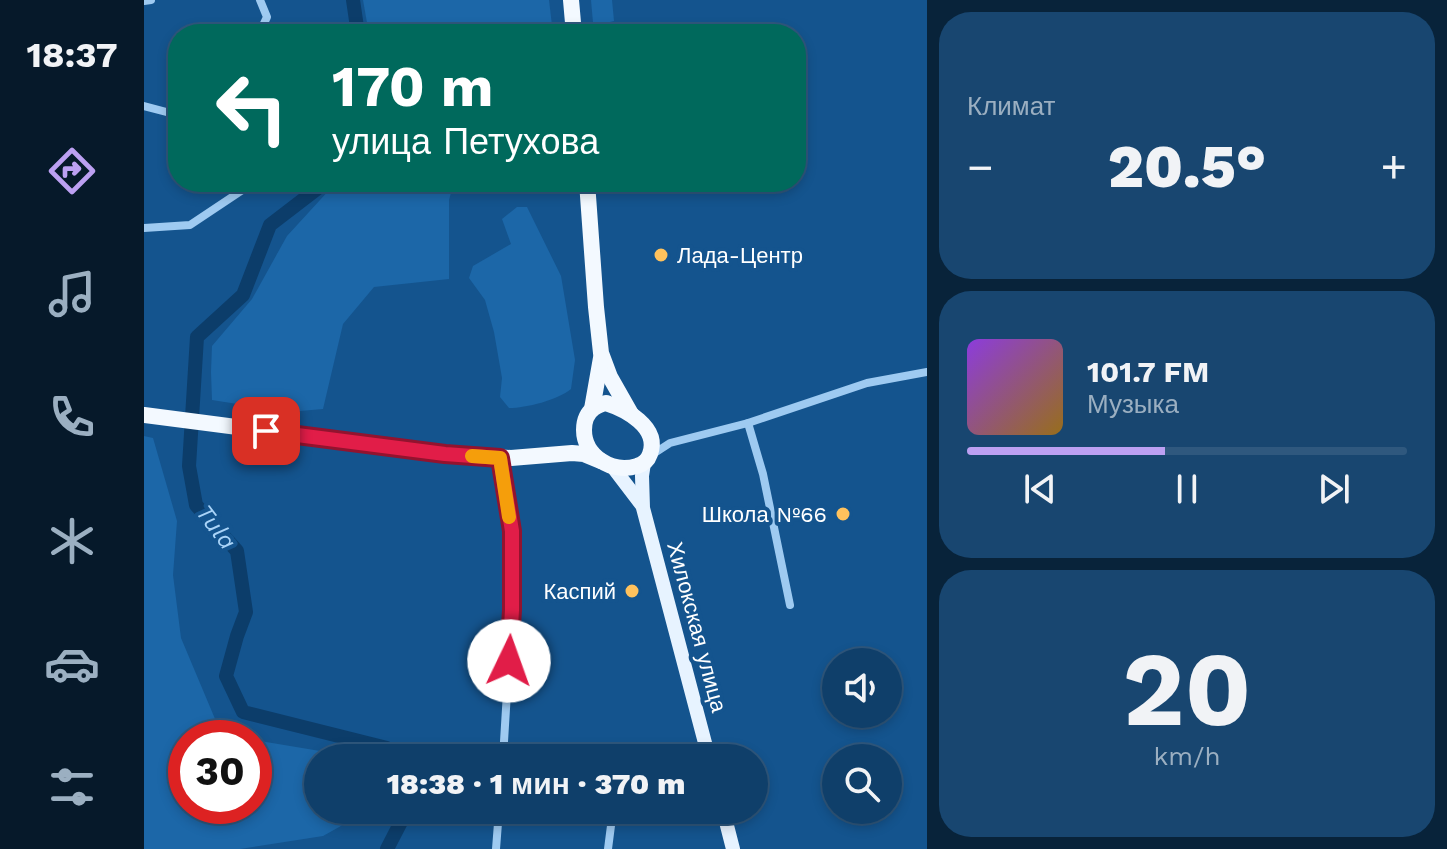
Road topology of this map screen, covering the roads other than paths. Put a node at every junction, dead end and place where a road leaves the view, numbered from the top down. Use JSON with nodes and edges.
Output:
{"nodes":[{"id":1,"x":151,"y":0,"type":"edge"},
{"id":2,"x":260,"y":0,"type":"edge"},
{"id":3,"x":571,"y":0,"type":"edge"},
{"id":4,"x":144,"y":1,"type":"edge"},
{"id":5,"x":264,"y":24,"type":"edge"},
{"id":6,"x":573,"y":24,"type":"edge"},
{"id":7,"x":144,"y":106,"type":"edge"},
{"id":8,"x":168,"y":112,"type":"edge"},
{"id":9,"x":240,"y":192,"type":"edge"},
{"id":10,"x":588,"y":192,"type":"edge"},
{"id":11,"x":144,"y":228,"type":"edge"},
{"id":12,"x":601,"y":353,"type":"junction"},
{"id":13,"x":927,"y":372,"type":"edge"},
{"id":14,"x":631,"y":414,"type":"junction"},
{"id":15,"x":145,"y":415,"type":"edge"},
{"id":16,"x":588,"y":415,"type":"junction"},
{"id":17,"x":748,"y":423,"type":"junction"},
{"id":18,"x":649,"y":434,"type":"junction"},
{"id":19,"x":670,"y":443,"type":"junction"},
{"id":20,"x":553,"y":454,"type":"junction"},
{"id":21,"x":500,"y":458,"type":"junction"},
{"id":22,"x":647,"y":460,"type":"junction"},
{"id":23,"x":607,"y":464,"type":"junction"},
{"id":24,"x":643,"y":508,"type":"junction"},
{"id":25,"x":790,"y":605,"type":"dead end"},
{"id":26,"x":504,"y":744,"type":"edge"},
{"id":27,"x":705,"y":744,"type":"edge"},
{"id":28,"x":498,"y":824,"type":"edge"},
{"id":29,"x":611,"y":824,"type":"edge"},
{"id":30,"x":727,"y":824,"type":"edge"},
{"id":31,"x":496,"y":849,"type":"edge"},
{"id":32,"x":608,"y":849,"type":"edge"},
{"id":33,"x":733,"y":849,"type":"edge"}],
"edges":[{"from":1,"to":4,"type":"street"},
{"from":2,"to":5,"type":"street"},
{"from":3,"to":6,"type":"highway"},
{"from":7,"to":8,"type":"street"},
{"from":9,"to":11,"type":"street"},
{"from":10,"to":12,"type":"highway"},
{"from":12,"to":14,"type":"highway"},
{"from":12,"to":16,"type":"highway"},
{"from":13,"to":17,"type":"street"},
{"from":14,"to":16,"type":"highway"},
{"from":14,"to":18,"type":"highway"},
{"from":15,"to":21,"type":"highway"},
{"from":16,"to":20,"type":"highway"},
{"from":16,"to":23,"type":"highway"},
{"from":17,"to":19,"type":"street"},
{"from":17,"to":25,"type":"street"},
{"from":18,"to":19,"type":"street"},
{"from":18,"to":22,"type":"highway"},
{"from":19,"to":22,"type":"street"},
{"from":20,"to":21,"type":"highway"},
{"from":20,"to":23,"type":"highway"},
{"from":21,"to":26,"type":"street"},
{"from":22,"to":23,"type":"highway"},
{"from":22,"to":24,"type":"main road"},
{"from":23,"to":24,"type":"main road"},
{"from":24,"to":27,"type":"main road","name":"Хилокская улица"},
{"from":28,"to":31,"type":"street"},
{"from":29,"to":32,"type":"street"},
{"from":30,"to":33,"type":"main road"}]}
